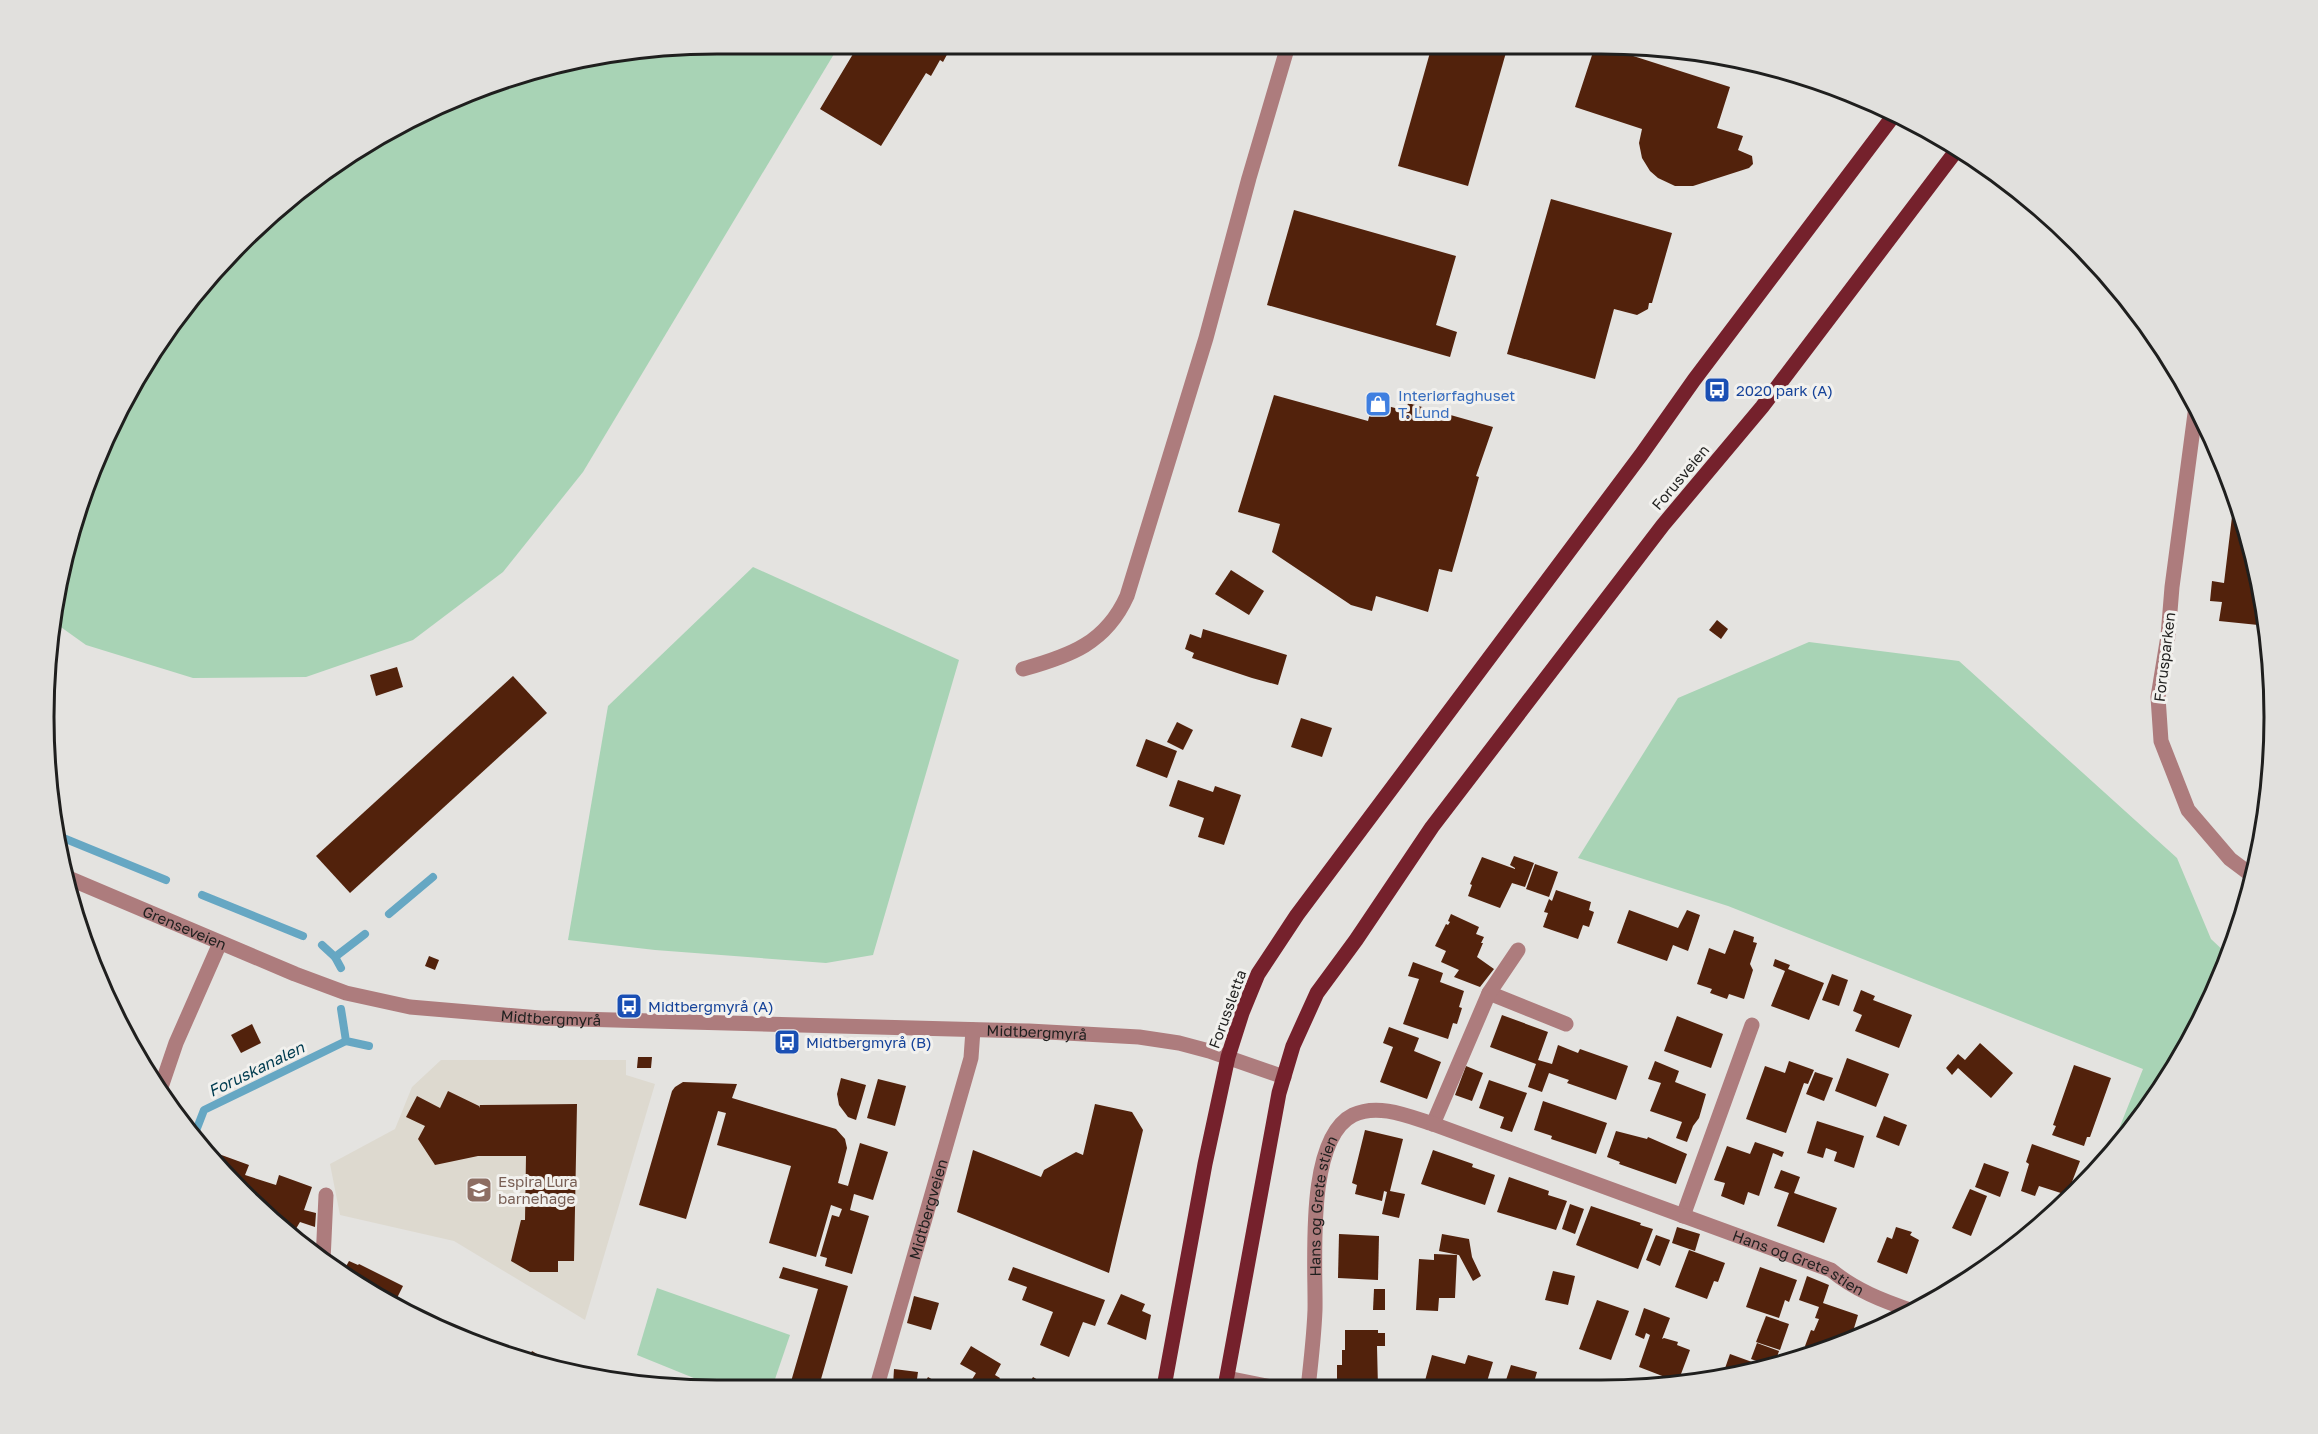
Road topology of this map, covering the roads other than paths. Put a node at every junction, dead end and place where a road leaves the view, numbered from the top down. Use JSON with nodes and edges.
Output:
{"nodes":[{"id":1,"x":1286,"y":54,"type":"edge"},
{"id":2,"x":1890,"y":120,"type":"edge"},
{"id":3,"x":1953,"y":156,"type":"edge"},
{"id":4,"x":2194,"y":421,"type":"edge"},
{"id":5,"x":1023,"y":669,"type":"dead end"},
{"id":6,"x":2245,"y":870,"type":"edge"},
{"id":7,"x":75,"y":881,"type":"edge"},
{"id":8,"x":220,"y":943,"type":"junction"},
{"id":9,"x":1518,"y":950,"type":"dead end"},
{"id":10,"x":1489,"y":993,"type":"junction"},
{"id":11,"x":1566,"y":1024,"type":"dead end"},
{"id":12,"x":1752,"y":1025,"type":"dead end"},
{"id":13,"x":973,"y":1030,"type":"junction"},
{"id":14,"x":1228,"y":1058,"type":"junction"},
{"id":15,"x":1284,"y":1077,"type":"junction"},
{"id":16,"x":163,"y":1081,"type":"edge"},
{"id":17,"x":1433,"y":1124,"type":"junction"},
{"id":18,"x":326,"y":1195,"type":"dead end"},
{"id":19,"x":1683,"y":1216,"type":"junction"},
{"id":20,"x":323,"y":1250,"type":"edge"},
{"id":21,"x":1902,"y":1307,"type":"edge"},
{"id":22,"x":879,"y":1380,"type":"edge"},
{"id":23,"x":1165,"y":1380,"type":"edge"},
{"id":24,"x":1227,"y":1380,"type":"edge"},
{"id":25,"x":1309,"y":1380,"type":"edge"}],
"edges":[{"from":1,"to":5,"type":"street"},
{"from":2,"to":14,"type":"main road","name":"Forussletta"},
{"from":3,"to":15,"type":"main road","name":"Forusveien"},
{"from":4,"to":6,"type":"street","name":"Forusparken"},
{"from":7,"to":8,"type":"street","name":"Grenseveien"},
{"from":8,"to":13,"type":"street","name":"Midtbergmyrå"},
{"from":8,"to":16,"type":"street","name":"Grenseveien"},
{"from":9,"to":10,"type":"street"},
{"from":10,"to":11,"type":"street"},
{"from":10,"to":17,"type":"street"},
{"from":12,"to":19,"type":"street"},
{"from":13,"to":14,"type":"street","name":"Midtbergmyrå"},
{"from":13,"to":22,"type":"street","name":"Midtbergveien"},
{"from":14,"to":15,"type":"street","name":"Midtbergmyrå"},
{"from":14,"to":23,"type":"main road","name":"Forussletta"},
{"from":15,"to":24,"type":"main road"},
{"from":17,"to":19,"type":"street","name":"Hans og Grete stien"},
{"from":17,"to":25,"type":"street","name":"Hans og Grete stien"},
{"from":18,"to":20,"type":"street"},
{"from":19,"to":21,"type":"street","name":"Hans og Grete stien"}]}
